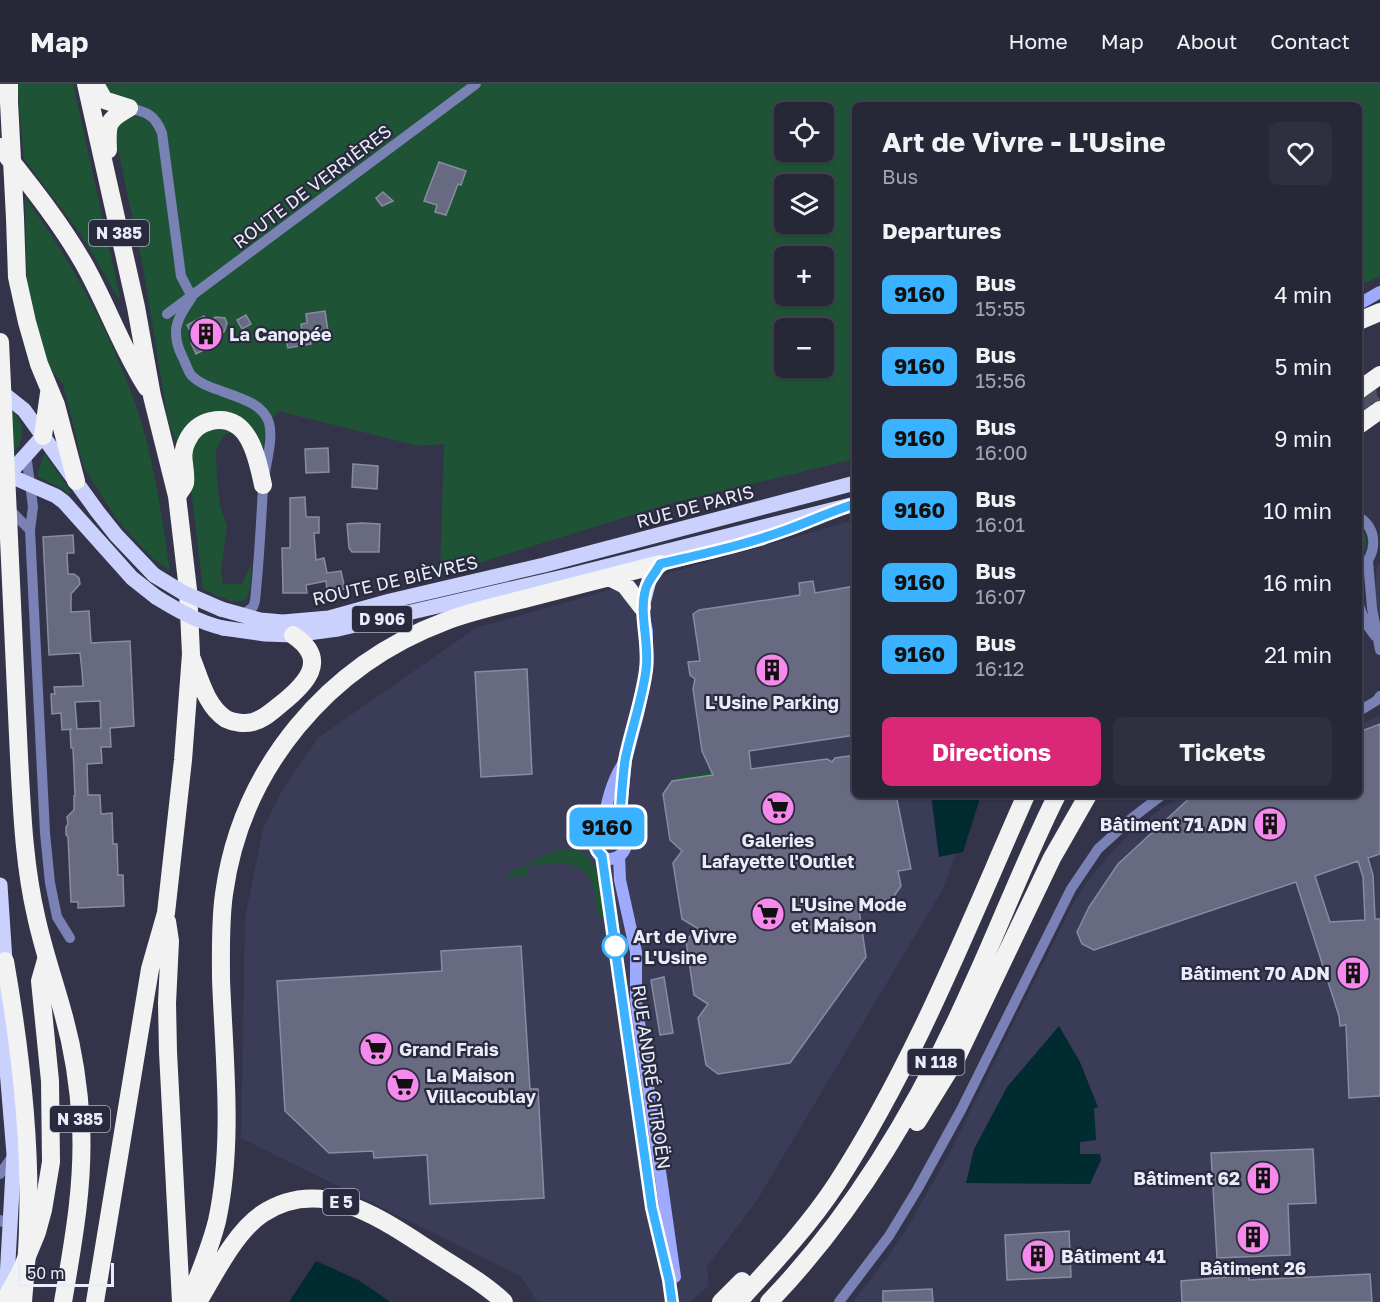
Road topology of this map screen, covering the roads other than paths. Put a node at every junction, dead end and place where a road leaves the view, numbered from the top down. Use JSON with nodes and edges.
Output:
{"nodes":[{"id":1,"x":86,"y":84,"type":"edge"},
{"id":2,"x":95,"y":84,"type":"edge"},
{"id":3,"x":476,"y":84,"type":"edge"},
{"id":4,"x":9,"y":93,"type":"edge"},
{"id":5,"x":129,"y":108,"type":"junction"},
{"id":6,"x":0,"y":147,"type":"edge"},
{"id":7,"x":102,"y":158,"type":"junction"},
{"id":8,"x":1380,"y":292,"type":"edge"},
{"id":9,"x":192,"y":297,"type":"junction"},
{"id":10,"x":1362,"y":301,"type":"edge"},
{"id":11,"x":1380,"y":312,"type":"edge"},
{"id":12,"x":167,"y":314,"type":"dead end"},
{"id":13,"x":1362,"y":320,"type":"edge"},
{"id":14,"x":0,"y":342,"type":"edge"},
{"id":15,"x":1380,"y":375,"type":"edge"},
{"id":16,"x":1362,"y":388,"type":"edge"},
{"id":17,"x":0,"y":391,"type":"edge"},
{"id":18,"x":49,"y":391,"type":"junction"},
{"id":19,"x":152,"y":396,"type":"junction"},
{"id":20,"x":1380,"y":410,"type":"edge"},
{"id":21,"x":1362,"y":423,"type":"edge"},
{"id":22,"x":43,"y":436,"type":"junction"},
{"id":23,"x":26,"y":454,"type":"junction"},
{"id":24,"x":4,"y":476,"type":"edge"},
{"id":25,"x":76,"y":481,"type":"junction"},
{"id":26,"x":30,"y":484,"type":"junction"},
{"id":27,"x":852,"y":484,"type":"edge"},
{"id":28,"x":263,"y":485,"type":"junction"},
{"id":29,"x":177,"y":496,"type":"junction"},
{"id":30,"x":0,"y":499,"type":"edge"},
{"id":31,"x":852,"y":505,"type":"edge"},
{"id":32,"x":837,"y":509,"type":"junction"},
{"id":33,"x":1362,"y":520,"type":"edge"},
{"id":34,"x":30,"y":530,"type":"junction"},
{"id":35,"x":1368,"y":561,"type":"junction"},
{"id":36,"x":660,"y":564,"type":"junction"},
{"id":37,"x":544,"y":565,"type":"joint"},
{"id":38,"x":1362,"y":566,"type":"edge"},
{"id":39,"x":609,"y":577,"type":"junction"},
{"id":40,"x":642,"y":607,"type":"junction"},
{"id":41,"x":1362,"y":613,"type":"edge"},
{"id":42,"x":241,"y":616,"type":"junction"},
{"id":43,"x":293,"y":635,"type":"junction"},
{"id":44,"x":1378,"y":644,"type":"edge"},
{"id":45,"x":191,"y":654,"type":"junction"},
{"id":46,"x":1380,"y":696,"type":"edge"},
{"id":47,"x":1362,"y":710,"type":"edge"},
{"id":48,"x":626,"y":760,"type":"junction"},
{"id":49,"x":1025,"y":798,"type":"edge"},
{"id":50,"x":1056,"y":798,"type":"edge"},
{"id":51,"x":1086,"y":798,"type":"edge"},
{"id":52,"x":1093,"y":798,"type":"edge"},
{"id":53,"x":1158,"y":798,"type":"edge"},
{"id":54,"x":1075,"y":814,"type":"junction"},
{"id":55,"x":603,"y":828,"type":"junction"},
{"id":56,"x":619,"y":829,"type":"junction"},
{"id":57,"x":602,"y":856,"type":"junction"},
{"id":58,"x":619,"y":856,"type":"junction"},
{"id":59,"x":0,"y":885,"type":"edge"},
{"id":60,"x":166,"y":913,"type":"junction"},
{"id":61,"x":70,"y":938,"type":"dead end"},
{"id":62,"x":46,"y":960,"type":"junction"},
{"id":63,"x":3,"y":969,"type":"edge"},
{"id":64,"x":0,"y":986,"type":"edge"},
{"id":65,"x":891,"y":1090,"type":"junction"},
{"id":66,"x":14,"y":1154,"type":"junction"},
{"id":67,"x":0,"y":1174,"type":"edge"},
{"id":68,"x":842,"y":1217,"type":"junction"},
{"id":69,"x":676,"y":1301,"type":"edge"},
{"id":70,"x":5,"y":1302,"type":"edge"},
{"id":71,"x":23,"y":1302,"type":"edge"},
{"id":72,"x":63,"y":1302,"type":"edge"},
{"id":73,"x":95,"y":1302,"type":"edge"},
{"id":74,"x":181,"y":1302,"type":"edge"},
{"id":75,"x":188,"y":1302,"type":"edge"},
{"id":76,"x":198,"y":1302,"type":"edge"},
{"id":77,"x":504,"y":1302,"type":"edge"},
{"id":78,"x":721,"y":1302,"type":"edge"},
{"id":79,"x":738,"y":1302,"type":"edge"},
{"id":80,"x":769,"y":1302,"type":"edge"},
{"id":81,"x":839,"y":1302,"type":"edge"}],
"edges":[{"from":1,"to":7,"type":"highway","number":"N 385"},
{"from":2,"to":5,"type":"highway"},
{"from":3,"to":9,"type":"street","name":"ROUTE DE VERRIÈRES"},
{"from":4,"to":18,"type":"highway","bridge":true},
{"from":5,"to":7,"type":"highway"},
{"from":5,"to":9,"type":"street"},
{"from":6,"to":19,"type":"highway"},
{"from":7,"to":19,"type":"highway","number":"N 385"},
{"from":8,"to":10,"type":"street"},
{"from":9,"to":12,"type":"street","name":"ROUTE DE VERRIÈRES"},
{"from":9,"to":28,"type":"street"},
{"from":11,"to":13,"type":"highway"},
{"from":14,"to":62,"type":"highway","number":"N 385","bridge":true},
{"from":15,"to":16,"type":"highway"},
{"from":17,"to":22,"type":"main road","name":"ROUTE DE BIÈVRES"},
{"from":18,"to":22,"type":"highway"},
{"from":18,"to":25,"type":"highway"},
{"from":19,"to":29,"type":"highway","number":"N 385"},
{"from":20,"to":21,"type":"highway"},
{"from":22,"to":23,"type":"main road"},
{"from":22,"to":25,"type":"main road","name":"ROUTE DE BIÈVRES","number":"D 906"},
{"from":23,"to":24,"type":"main road"},
{"from":23,"to":26,"type":"street"},
{"from":24,"to":26,"type":"main road","number":"D 906"},
{"from":25,"to":42,"type":"main road","name":"ROUTE DE BIÈVRES","number":"D 906","bridge":true},
{"from":26,"to":34,"type":"street"},
{"from":26,"to":43,"type":"main road","number":"D 906","bridge":true},
{"from":27,"to":37,"type":"main road","name":"RUE DE PARIS"},
{"from":28,"to":29,"type":"highway"},
{"from":28,"to":42,"type":"street"},
{"from":29,"to":45,"type":"highway","number":"N 385"},
{"from":30,"to":34,"type":"street"},
{"from":31,"to":32,"type":"main road"},
{"from":32,"to":36,"type":"main road"},
{"from":32,"to":43,"type":"main road","name":"RUE DE PARIS","number":"D 906"},
{"from":33,"to":35,"type":"street"},
{"from":34,"to":61,"type":"street"},
{"from":35,"to":38,"type":"street"},
{"from":35,"to":44,"type":"street"},
{"from":36,"to":39,"type":"highway"},
{"from":36,"to":40,"type":"main road"},
{"from":37,"to":42,"type":"main road","name":"ROUTE DE BIÈVRES","number":"D 906"},
{"from":39,"to":40,"type":"highway"},
{"from":39,"to":75,"type":"highway"},
{"from":40,"to":48,"type":"street"},
{"from":41,"to":44,"type":"street"},
{"from":43,"to":45,"type":"highway"},
{"from":45,"to":60,"type":"highway","number":"N 385"},
{"from":46,"to":47,"type":"street"},
{"from":48,"to":55,"type":"street"},
{"from":48,"to":56,"type":"street"},
{"from":49,"to":65,"type":"highway","number":"N 118"},
{"from":50,"to":68,"type":"highway","number":"N 118"},
{"from":51,"to":54,"type":"highway"},
{"from":52,"to":54,"type":"highway"},
{"from":53,"to":81,"type":"street"},
{"from":54,"to":68,"type":"highway"},
{"from":55,"to":56,"type":"street"},
{"from":55,"to":57,"type":"street"},
{"from":56,"to":58,"type":"street"},
{"from":57,"to":58,"type":"street"},
{"from":57,"to":69,"type":"street","name":"RUE ANDRÉ CITROËN"},
{"from":58,"to":69,"type":"street","name":"RUE ANDRÉ CITROËN"},
{"from":59,"to":63,"type":"main road"},
{"from":60,"to":73,"type":"highway","number":"N 385"},
{"from":60,"to":74,"type":"highway"},
{"from":62,"to":70,"type":"highway","bridge":true},
{"from":62,"to":72,"type":"highway","number":"N 385"},
{"from":63,"to":71,"type":"highway"},
{"from":64,"to":66,"type":"main road"},
{"from":65,"to":78,"type":"highway"},
{"from":65,"to":79,"type":"highway","number":"N 118"},
{"from":66,"to":67,"type":"street"},
{"from":66,"to":70,"type":"main road"},
{"from":68,"to":80,"type":"highway","number":"N 118"},
{"from":76,"to":77,"type":"highway","number":"E 5"}]}
